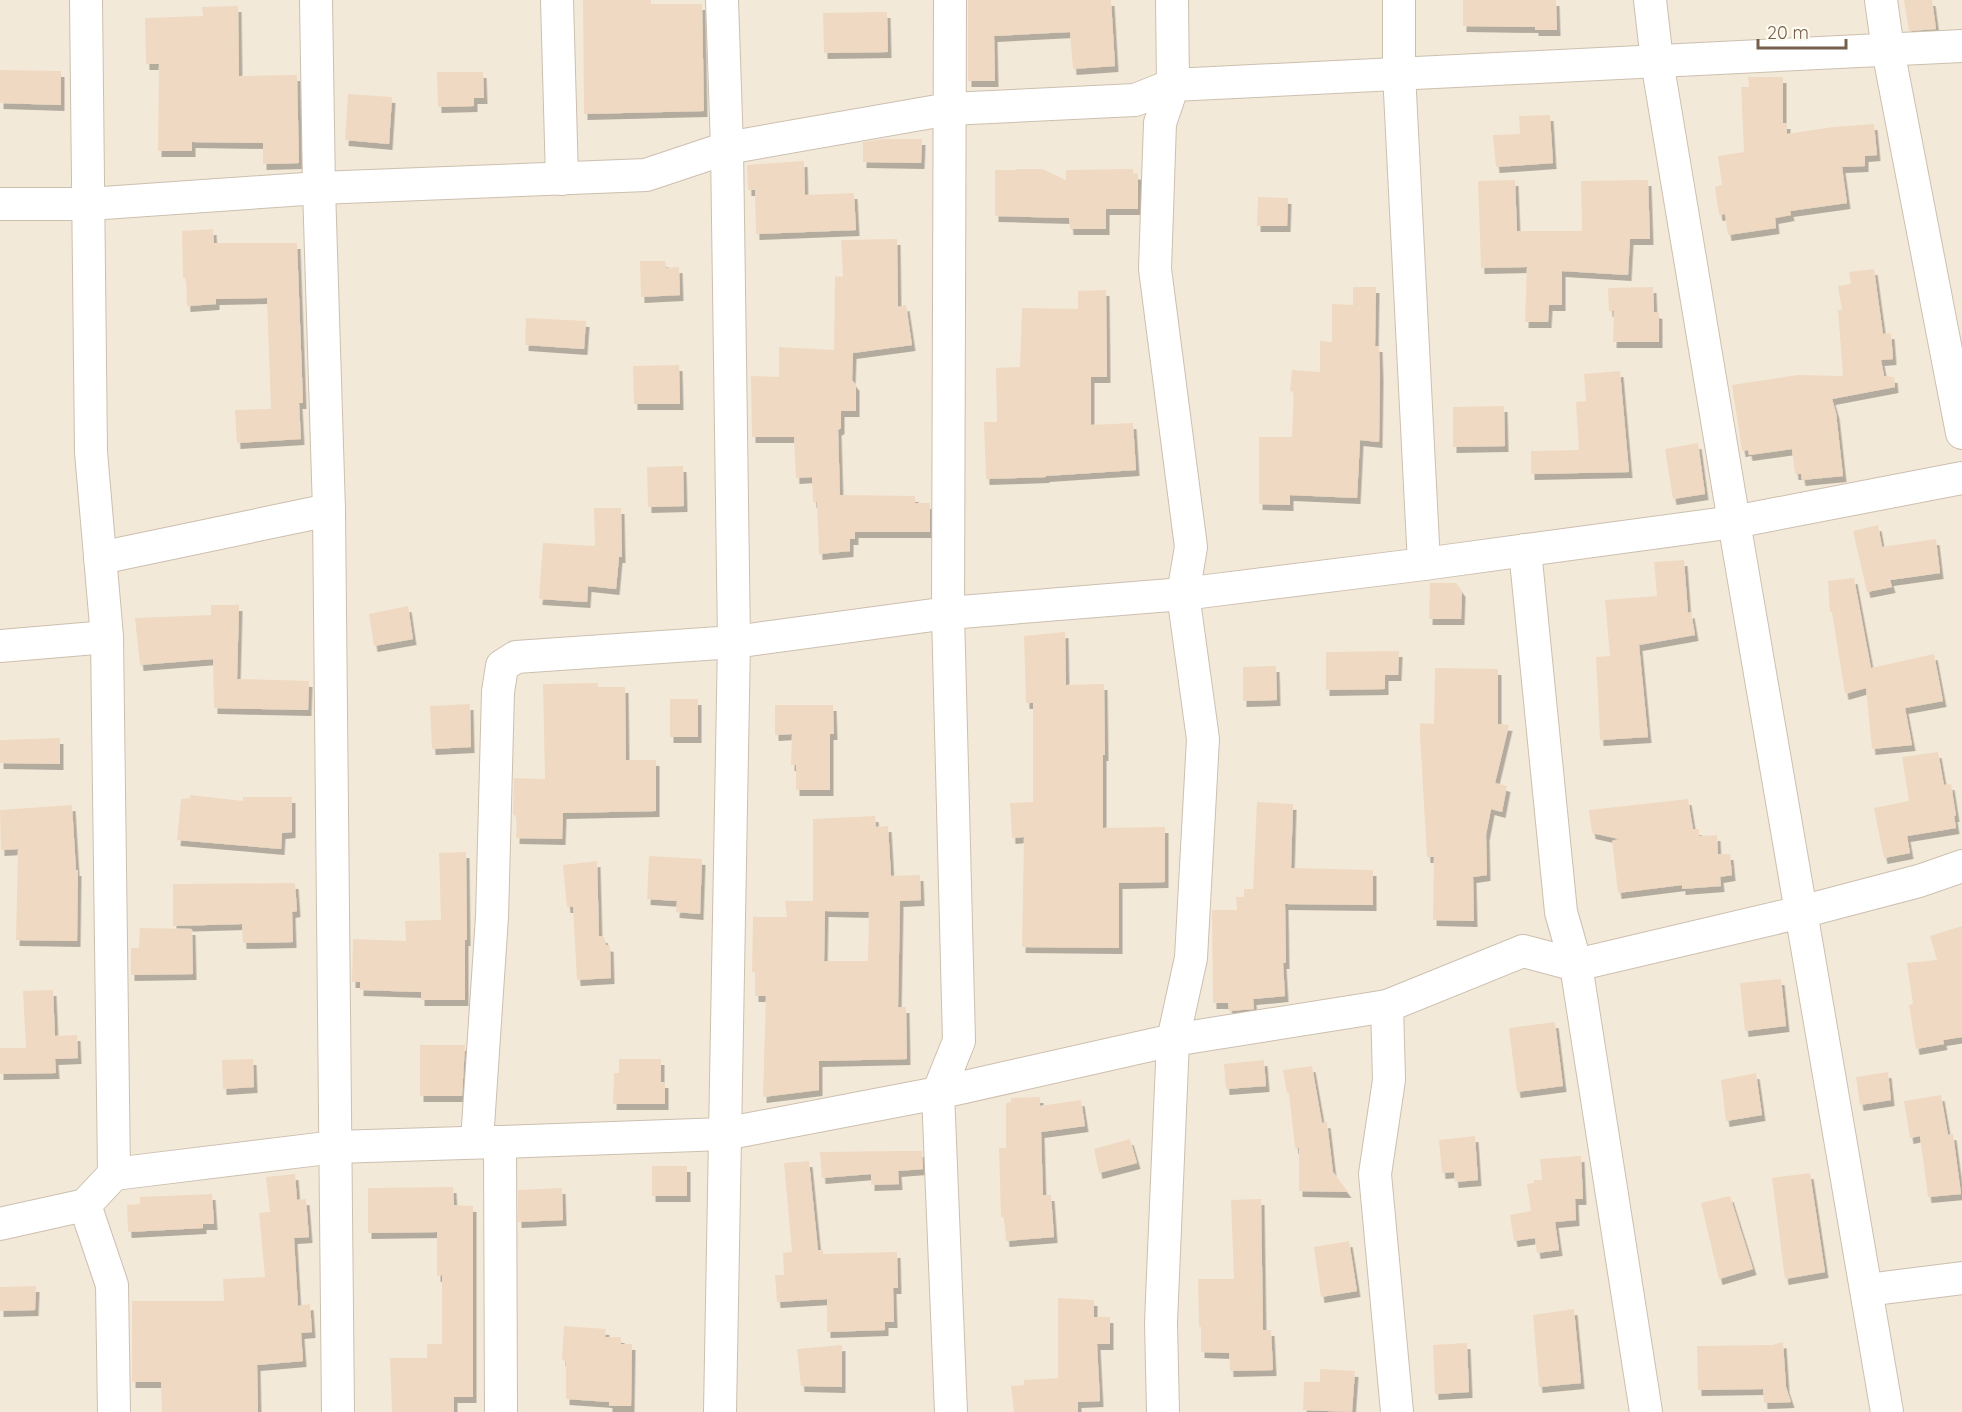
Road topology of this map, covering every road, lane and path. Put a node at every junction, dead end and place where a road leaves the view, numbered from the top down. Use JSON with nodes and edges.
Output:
{"nodes":[{"id":1,"x":86,"y":0,"type":"edge"},
{"id":2,"x":316,"y":0,"type":"edge"},
{"id":3,"x":557,"y":0,"type":"edge"},
{"id":4,"x":722,"y":0,"type":"edge"},
{"id":5,"x":950,"y":0,"type":"edge"},
{"id":6,"x":1172,"y":0,"type":"edge"},
{"id":7,"x":1400,"y":0,"type":"edge"},
{"id":8,"x":1650,"y":0,"type":"edge"},
{"id":9,"x":1881,"y":0,"type":"edge"},
{"id":10,"x":1962,"y":46,"type":"edge"},
{"id":11,"x":1888,"y":50,"type":"junction"},
{"id":12,"x":1657,"y":61,"type":"junction"},
{"id":13,"x":1399,"y":73,"type":"junction"},
{"id":14,"x":1173,"y":85,"type":"junction"},
{"id":15,"x":949,"y":109,"type":"junction"},
{"id":16,"x":727,"y":148,"type":"junction"},
{"id":17,"x":562,"y":179,"type":"junction"},
{"id":18,"x":319,"y":188,"type":"junction"},
{"id":19,"x":0,"y":204,"type":"edge"},
{"id":20,"x":89,"y":204,"type":"junction"},
{"id":21,"x":1962,"y":433,"type":"edge"},
{"id":22,"x":1962,"y":478,"type":"edge"},
{"id":23,"x":329,"y":510,"type":"junction"},
{"id":24,"x":1734,"y":522,"type":"junction"},
{"id":25,"x":1525,"y":550,"type":"junction"},
{"id":26,"x":100,"y":558,"type":"junction"},
{"id":27,"x":1424,"y":564,"type":"junction"},
{"id":28,"x":1184,"y":594,"type":"junction"},
{"id":29,"x":948,"y":613,"type":"junction"},
{"id":30,"x":107,"y":638,"type":"junction"},
{"id":31,"x":735,"y":642,"type":"junction"},
{"id":32,"x":0,"y":646,"type":"edge"},
{"id":33,"x":1962,"y":866,"type":"edge"},
{"id":34,"x":1801,"y":912,"type":"junction"},
{"id":35,"x":1576,"y":965,"type":"junction"},
{"id":36,"x":1386,"y":1006,"type":"junction"},
{"id":37,"x":1173,"y":1040,"type":"junction"},
{"id":38,"x":938,"y":1093,"type":"junction"},
{"id":39,"x":724,"y":1134,"type":"junction"},
{"id":40,"x":488,"y":1142,"type":"junction"},
{"id":41,"x":335,"y":1147,"type":"junction"},
{"id":42,"x":114,"y":1174,"type":"junction"},
{"id":43,"x":85,"y":1205,"type":"junction"},
{"id":44,"x":0,"y":1224,"type":"edge"},
{"id":45,"x":1962,"y":1278,"type":"edge"},
{"id":46,"x":1867,"y":1290,"type":"junction"},
{"id":47,"x":114,"y":1412,"type":"edge"},
{"id":48,"x":338,"y":1412,"type":"edge"},
{"id":49,"x":501,"y":1412,"type":"edge"},
{"id":50,"x":720,"y":1412,"type":"edge"},
{"id":51,"x":951,"y":1412,"type":"edge"},
{"id":52,"x":1162,"y":1412,"type":"edge"},
{"id":53,"x":1397,"y":1412,"type":"edge"},
{"id":54,"x":1646,"y":1412,"type":"edge"},
{"id":55,"x":1887,"y":1412,"type":"edge"}],
"edges":[{"from":1,"to":20,"type":"street"},
{"from":2,"to":18,"type":"street"},
{"from":3,"to":17,"type":"street"},
{"from":4,"to":16,"type":"street"},
{"from":5,"to":15,"type":"street"},
{"from":6,"to":14,"type":"street"},
{"from":7,"to":13,"type":"street"},
{"from":8,"to":12,"type":"street"},
{"from":9,"to":11,"type":"street"},
{"from":10,"to":11,"type":"street"},
{"from":11,"to":12,"type":"street"},
{"from":11,"to":21,"type":"street"},
{"from":12,"to":13,"type":"street"},
{"from":12,"to":24,"type":"street"},
{"from":13,"to":14,"type":"street"},
{"from":13,"to":27,"type":"street"},
{"from":14,"to":15,"type":"street"},
{"from":14,"to":28,"type":"street"},
{"from":15,"to":16,"type":"street"},
{"from":15,"to":29,"type":"street"},
{"from":16,"to":17,"type":"street"},
{"from":16,"to":31,"type":"street"},
{"from":17,"to":18,"type":"street"},
{"from":18,"to":20,"type":"street"},
{"from":18,"to":23,"type":"street"},
{"from":19,"to":20,"type":"street"},
{"from":20,"to":26,"type":"street"},
{"from":22,"to":24,"type":"street"},
{"from":23,"to":26,"type":"street"},
{"from":23,"to":41,"type":"street"},
{"from":24,"to":25,"type":"street"},
{"from":24,"to":34,"type":"street"},
{"from":25,"to":27,"type":"street"},
{"from":25,"to":35,"type":"street"},
{"from":26,"to":30,"type":"street"},
{"from":27,"to":28,"type":"street"},
{"from":28,"to":29,"type":"street"},
{"from":28,"to":37,"type":"street"},
{"from":29,"to":31,"type":"street"},
{"from":29,"to":38,"type":"street"},
{"from":30,"to":32,"type":"street"},
{"from":30,"to":42,"type":"street"},
{"from":31,"to":39,"type":"street"},
{"from":31,"to":40,"type":"street"},
{"from":33,"to":34,"type":"street"},
{"from":34,"to":35,"type":"street"},
{"from":34,"to":46,"type":"street"},
{"from":35,"to":36,"type":"street"},
{"from":35,"to":54,"type":"street"},
{"from":36,"to":37,"type":"street"},
{"from":36,"to":53,"type":"street"},
{"from":37,"to":38,"type":"street"},
{"from":37,"to":52,"type":"street"},
{"from":38,"to":39,"type":"street"},
{"from":38,"to":51,"type":"street"},
{"from":39,"to":40,"type":"street"},
{"from":39,"to":50,"type":"street"},
{"from":40,"to":41,"type":"street"},
{"from":40,"to":49,"type":"street"},
{"from":41,"to":42,"type":"street"},
{"from":41,"to":48,"type":"street"},
{"from":42,"to":43,"type":"street"},
{"from":43,"to":44,"type":"street"},
{"from":43,"to":47,"type":"street"},
{"from":45,"to":46,"type":"street"},
{"from":46,"to":55,"type":"street"}]}
